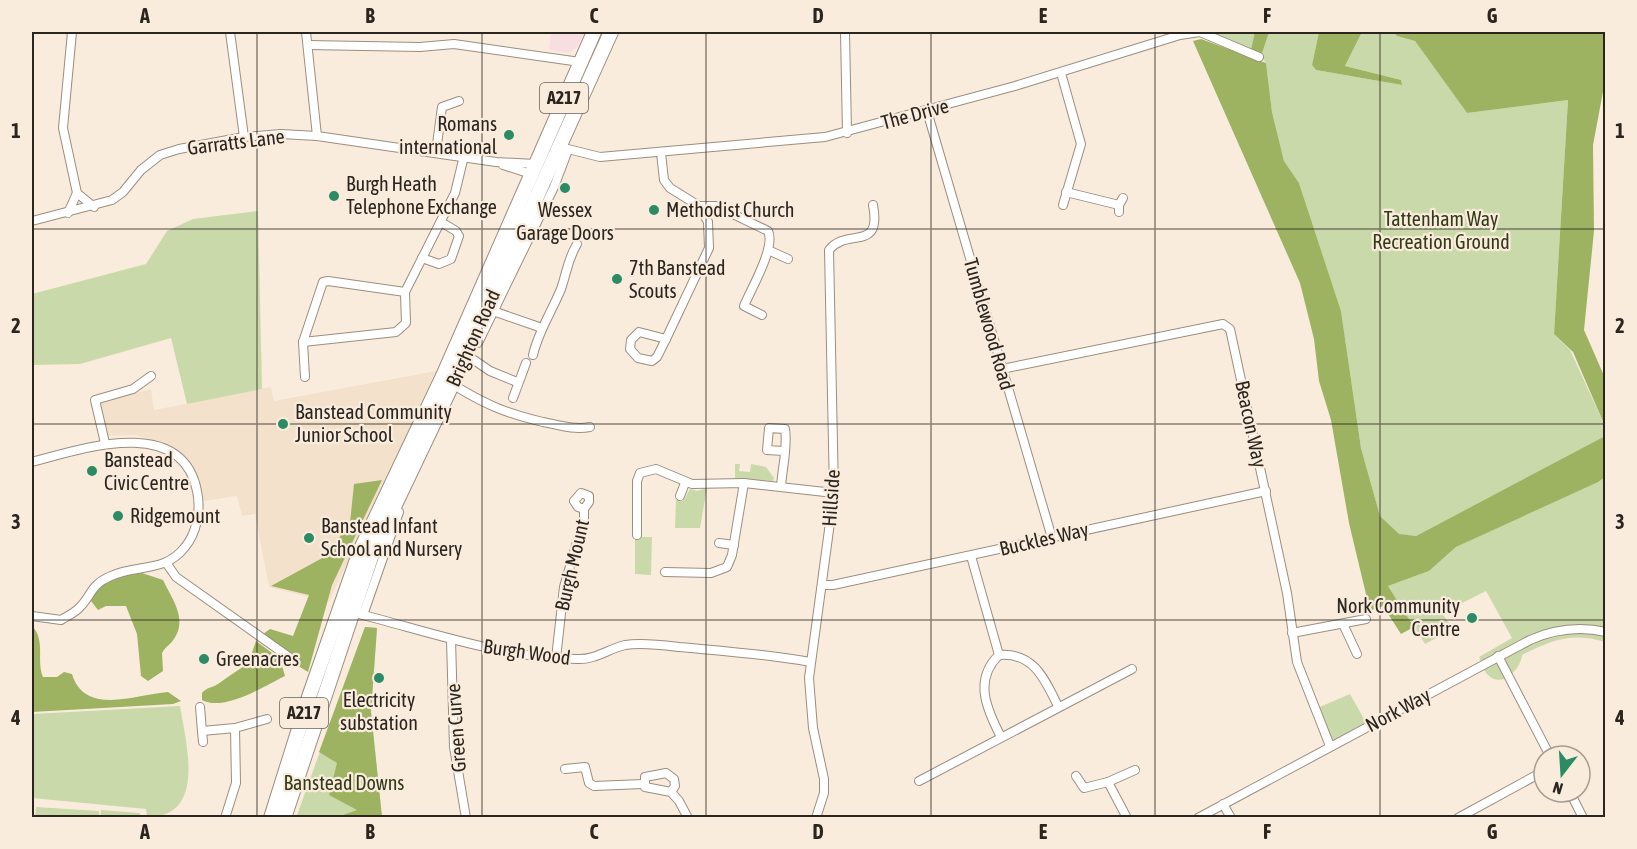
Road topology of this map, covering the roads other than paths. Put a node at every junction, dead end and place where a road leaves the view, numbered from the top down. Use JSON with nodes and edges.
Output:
{"nodes":[{"id":1,"x":72,"y":32,"type":"edge"},
{"id":2,"x":230,"y":32,"type":"edge"},
{"id":3,"x":306,"y":32,"type":"edge"},
{"id":4,"x":594,"y":32,"type":"edge"},
{"id":5,"x":611,"y":32,"type":"edge"},
{"id":6,"x":845,"y":32,"type":"edge"},
{"id":7,"x":308,"y":45,"type":"junction"},
{"id":8,"x":1259,"y":57,"type":"dead end"},
{"id":9,"x":587,"y":64,"type":"junction"},
{"id":10,"x":1061,"y":73,"type":"junction"},
{"id":11,"x":459,"y":101,"type":"dead end"},
{"id":12,"x":927,"y":111,"type":"junction"},
{"id":13,"x":847,"y":133,"type":"junction"},
{"id":14,"x":317,"y":136,"type":"junction"},
{"id":15,"x":244,"y":137,"type":"junction"},
{"id":16,"x":564,"y":148,"type":"junction"},
{"id":17,"x":436,"y":152,"type":"junction"},
{"id":18,"x":661,"y":153,"type":"junction"},
{"id":19,"x":464,"y":156,"type":"junction"},
{"id":20,"x":533,"y":169,"type":"junction"},
{"id":21,"x":1066,"y":192,"type":"junction"},
{"id":22,"x":77,"y":193,"type":"junction"},
{"id":23,"x":873,"y":205,"type":"dead end"},
{"id":24,"x":1063,"y":205,"type":"dead end"},
{"id":25,"x":1120,"y":205,"type":"dead end"},
{"id":26,"x":699,"y":206,"type":"junction"},
{"id":27,"x":94,"y":207,"type":"junction"},
{"id":28,"x":68,"y":213,"type":"junction"},
{"id":29,"x":32,"y":221,"type":"edge"},
{"id":30,"x":441,"y":222,"type":"junction"},
{"id":31,"x":577,"y":244,"type":"dead end"},
{"id":32,"x":769,"y":247,"type":"junction"},
{"id":33,"x":422,"y":258,"type":"junction"},
{"id":34,"x":788,"y":259,"type":"dead end"},
{"id":35,"x":405,"y":292,"type":"junction"},
{"id":36,"x":493,"y":311,"type":"junction"},
{"id":37,"x":762,"y":315,"type":"dead end"},
{"id":38,"x":542,"y":328,"type":"junction"},
{"id":39,"x":666,"y":339,"type":"junction"},
{"id":40,"x":303,"y":342,"type":"junction"},
{"id":41,"x":533,"y":355,"type":"dead end"},
{"id":42,"x":471,"y":357,"type":"junction"},
{"id":43,"x":526,"y":363,"type":"dead end"},
{"id":44,"x":1002,"y":369,"type":"junction"},
{"id":45,"x":151,"y":376,"type":"dead end"},
{"id":46,"x":305,"y":377,"type":"dead end"},
{"id":47,"x":517,"y":382,"type":"junction"},
{"id":48,"x":457,"y":387,"type":"junction"},
{"id":49,"x":513,"y":398,"type":"dead end"},
{"id":50,"x":590,"y":427,"type":"dead end"},
{"id":51,"x":105,"y":443,"type":"junction"},
{"id":52,"x":784,"y":451,"type":"dead end"},
{"id":53,"x":32,"y":462,"type":"edge"},
{"id":54,"x":685,"y":483,"type":"junction"},
{"id":55,"x":744,"y":483,"type":"junction"},
{"id":56,"x":781,"y":487,"type":"junction"},
{"id":57,"x":1266,"y":491,"type":"junction"},
{"id":58,"x":834,"y":493,"type":"junction"},
{"id":59,"x":680,"y":496,"type":"dead end"},
{"id":60,"x":584,"y":509,"type":"dead end"},
{"id":61,"x":637,"y":535,"type":"dead end"},
{"id":62,"x":1052,"y":538,"type":"junction"},
{"id":63,"x":719,"y":543,"type":"dead end"},
{"id":64,"x":734,"y":545,"type":"junction"},
{"id":65,"x":971,"y":556,"type":"junction"},
{"id":66,"x":167,"y":564,"type":"junction"},
{"id":67,"x":665,"y":572,"type":"dead end"},
{"id":68,"x":822,"y":585,"type":"junction"},
{"id":69,"x":358,"y":614,"type":"junction"},
{"id":70,"x":32,"y":616,"type":"edge"},
{"id":71,"x":1366,"y":619,"type":"dead end"},
{"id":72,"x":1343,"y":624,"type":"junction"},
{"id":73,"x":1605,"y":632,"type":"edge"},
{"id":74,"x":1292,"y":633,"type":"junction"},
{"id":75,"x":451,"y":639,"type":"junction"},
{"id":76,"x":1358,"y":654,"type":"dead end"},
{"id":77,"x":999,"y":655,"type":"junction"},
{"id":78,"x":1498,"y":656,"type":"junction"},
{"id":79,"x":556,"y":658,"type":"junction"},
{"id":80,"x":296,"y":662,"type":"dead end"},
{"id":81,"x":810,"y":662,"type":"junction"},
{"id":82,"x":1132,"y":669,"type":"dead end"},
{"id":83,"x":1058,"y":706,"type":"junction"},
{"id":84,"x":200,"y":707,"type":"dead end"},
{"id":85,"x":267,"y":719,"type":"dead end"},
{"id":86,"x":235,"y":728,"type":"junction"},
{"id":87,"x":202,"y":731,"type":"junction"},
{"id":88,"x":1001,"y":737,"type":"junction"},
{"id":89,"x":203,"y":742,"type":"dead end"},
{"id":90,"x":1544,"y":744,"type":"edge"},
{"id":91,"x":1330,"y":746,"type":"junction"},
{"id":92,"x":565,"y":769,"type":"dead end"},
{"id":93,"x":1135,"y":770,"type":"dead end"},
{"id":94,"x":1076,"y":776,"type":"dead end"},
{"id":95,"x":1532,"y":778,"type":"edge"},
{"id":96,"x":919,"y":781,"type":"dead end"},
{"id":97,"x":1108,"y":782,"type":"junction"},
{"id":98,"x":643,"y":784,"type":"junction"},
{"id":99,"x":671,"y":792,"type":"junction"},
{"id":100,"x":1223,"y":804,"type":"junction"},
{"id":101,"x":1576,"y":804,"type":"edge"},
{"id":102,"x":225,"y":818,"type":"edge"},
{"id":103,"x":272,"y":818,"type":"edge"},
{"id":104,"x":284,"y":818,"type":"edge"},
{"id":105,"x":466,"y":818,"type":"edge"},
{"id":106,"x":688,"y":818,"type":"edge"},
{"id":107,"x":816,"y":818,"type":"edge"},
{"id":108,"x":1127,"y":818,"type":"edge"},
{"id":109,"x":1198,"y":818,"type":"edge"},
{"id":110,"x":1231,"y":818,"type":"edge"},
{"id":111,"x":1458,"y":818,"type":"edge"},
{"id":112,"x":1583,"y":818,"type":"edge"}],
"edges":[{"from":1,"to":22,"type":"street"},
{"from":2,"to":15,"type":"street"},
{"from":3,"to":7,"type":"street"},
{"from":4,"to":9,"type":"highway","name":"Brighton Road","number":"A217"},
{"from":5,"to":9,"type":"highway","name":"Brighton Road","number":"A217"},
{"from":6,"to":13,"type":"street"},
{"from":7,"to":9,"type":"street"},
{"from":7,"to":14,"type":"street"},
{"from":8,"to":10,"type":"street","name":"The Drive"},
{"from":9,"to":16,"type":"highway","name":"Brighton Road","number":"A217"},
{"from":9,"to":20,"type":"highway","name":"Brighton Road"},
{"from":10,"to":12,"type":"street","name":"The Drive"},
{"from":10,"to":21,"type":"street"},
{"from":11,"to":17,"type":"street"},
{"from":12,"to":13,"type":"street","name":"The Drive"},
{"from":12,"to":44,"type":"street","name":"Tumblewood Road"},
{"from":13,"to":18,"type":"street","name":"The Drive"},
{"from":14,"to":15,"type":"street","name":"Garratts Lane"},
{"from":14,"to":17,"type":"street","name":"Garratts Lane"},
{"from":15,"to":27,"type":"street","name":"Garratts Lane"},
{"from":16,"to":18,"type":"street","name":"The Drive"},
{"from":16,"to":36,"type":"street","name":"Brighton Road"},
{"from":16,"to":69,"type":"highway","name":"Brighton Road","number":"A217"},
{"from":17,"to":19,"type":"street","name":"Garratts Lane"},
{"from":18,"to":26,"type":"street"},
{"from":19,"to":20,"type":"street","name":"Garratts Lane"},
{"from":19,"to":30,"type":"street"},
{"from":20,"to":103,"type":"highway","name":"Brighton Road","number":"A217"},
{"from":21,"to":24,"type":"street"},
{"from":21,"to":25,"type":"street"},
{"from":22,"to":27,"type":"street"},
{"from":22,"to":28,"type":"street"},
{"from":23,"to":58,"type":"street","name":"Hillside"},
{"from":26,"to":32,"type":"street"},
{"from":26,"to":39,"type":"street"},
{"from":27,"to":28,"type":"street","name":"Garratts Lane"},
{"from":28,"to":29,"type":"street","name":"Garratts Lane"},
{"from":30,"to":33,"type":"street"},
{"from":30,"to":33,"type":"street"},
{"from":31,"to":38,"type":"street"},
{"from":32,"to":34,"type":"street"},
{"from":32,"to":37,"type":"street"},
{"from":33,"to":35,"type":"street"},
{"from":35,"to":40,"type":"street"},
{"from":35,"to":40,"type":"street"},
{"from":36,"to":38,"type":"street"},
{"from":36,"to":42,"type":"street","name":"Brighton Road"},
{"from":38,"to":41,"type":"street"},
{"from":39,"to":39,"type":"street"},
{"from":40,"to":46,"type":"street"},
{"from":42,"to":47,"type":"street"},
{"from":42,"to":48,"type":"street","name":"Brighton Road"},
{"from":43,"to":47,"type":"street"},
{"from":44,"to":57,"type":"street","name":"Beacon Way"},
{"from":44,"to":62,"type":"street","name":"Tumblewood Road"},
{"from":45,"to":51,"type":"street"},
{"from":47,"to":49,"type":"street"},
{"from":48,"to":50,"type":"street"},
{"from":48,"to":69,"type":"street","name":"Brighton Road"},
{"from":51,"to":53,"type":"street"},
{"from":51,"to":66,"type":"street"},
{"from":52,"to":56,"type":"street"},
{"from":54,"to":55,"type":"street"},
{"from":54,"to":59,"type":"street"},
{"from":54,"to":61,"type":"street"},
{"from":55,"to":56,"type":"street"},
{"from":55,"to":64,"type":"street"},
{"from":56,"to":58,"type":"street"},
{"from":57,"to":62,"type":"street","name":"Buckles Way"},
{"from":57,"to":74,"type":"street","name":"Beacon Way"},
{"from":58,"to":68,"type":"street","name":"Hillside"},
{"from":60,"to":79,"type":"street","name":"Burgh Mount"},
{"from":62,"to":65,"type":"street","name":"Buckles Way"},
{"from":63,"to":64,"type":"street"},
{"from":64,"to":67,"type":"street"},
{"from":65,"to":68,"type":"street","name":"Buckles Way"},
{"from":65,"to":77,"type":"street"},
{"from":66,"to":70,"type":"street"},
{"from":66,"to":80,"type":"street"},
{"from":68,"to":81,"type":"street","name":"Hillside"},
{"from":69,"to":75,"type":"street","name":"Burgh Wood"},
{"from":69,"to":104,"type":"highway","name":"Brighton Road","number":"A217"},
{"from":71,"to":72,"type":"street"},
{"from":72,"to":74,"type":"street"},
{"from":72,"to":76,"type":"street"},
{"from":73,"to":78,"type":"street","name":"Nork Way"},
{"from":74,"to":91,"type":"street","name":"Beacon Way"},
{"from":75,"to":79,"type":"street","name":"Burgh Wood"},
{"from":75,"to":105,"type":"street","name":"Green Curve"},
{"from":77,"to":83,"type":"street"},
{"from":77,"to":88,"type":"street"},
{"from":78,"to":90,"type":"street"},
{"from":78,"to":91,"type":"street","name":"Nork Way"},
{"from":79,"to":81,"type":"street","name":"Burgh Wood"},
{"from":81,"to":107,"type":"street","name":"Hillside"},
{"from":82,"to":83,"type":"street"},
{"from":83,"to":88,"type":"street"},
{"from":84,"to":87,"type":"street"},
{"from":85,"to":86,"type":"street"},
{"from":86,"to":87,"type":"street"},
{"from":86,"to":102,"type":"street"},
{"from":87,"to":89,"type":"street"},
{"from":88,"to":96,"type":"street"},
{"from":91,"to":100,"type":"street","name":"Nork Way"},
{"from":92,"to":98,"type":"street"},
{"from":93,"to":97,"type":"street"},
{"from":94,"to":97,"type":"street"},
{"from":95,"to":111,"type":"street"},
{"from":97,"to":108,"type":"street"},
{"from":98,"to":99,"type":"street"},
{"from":98,"to":99,"type":"street"},
{"from":99,"to":106,"type":"street"},
{"from":100,"to":109,"type":"street","name":"Nork Way"},
{"from":100,"to":110,"type":"street"},
{"from":101,"to":112,"type":"street"}]}
